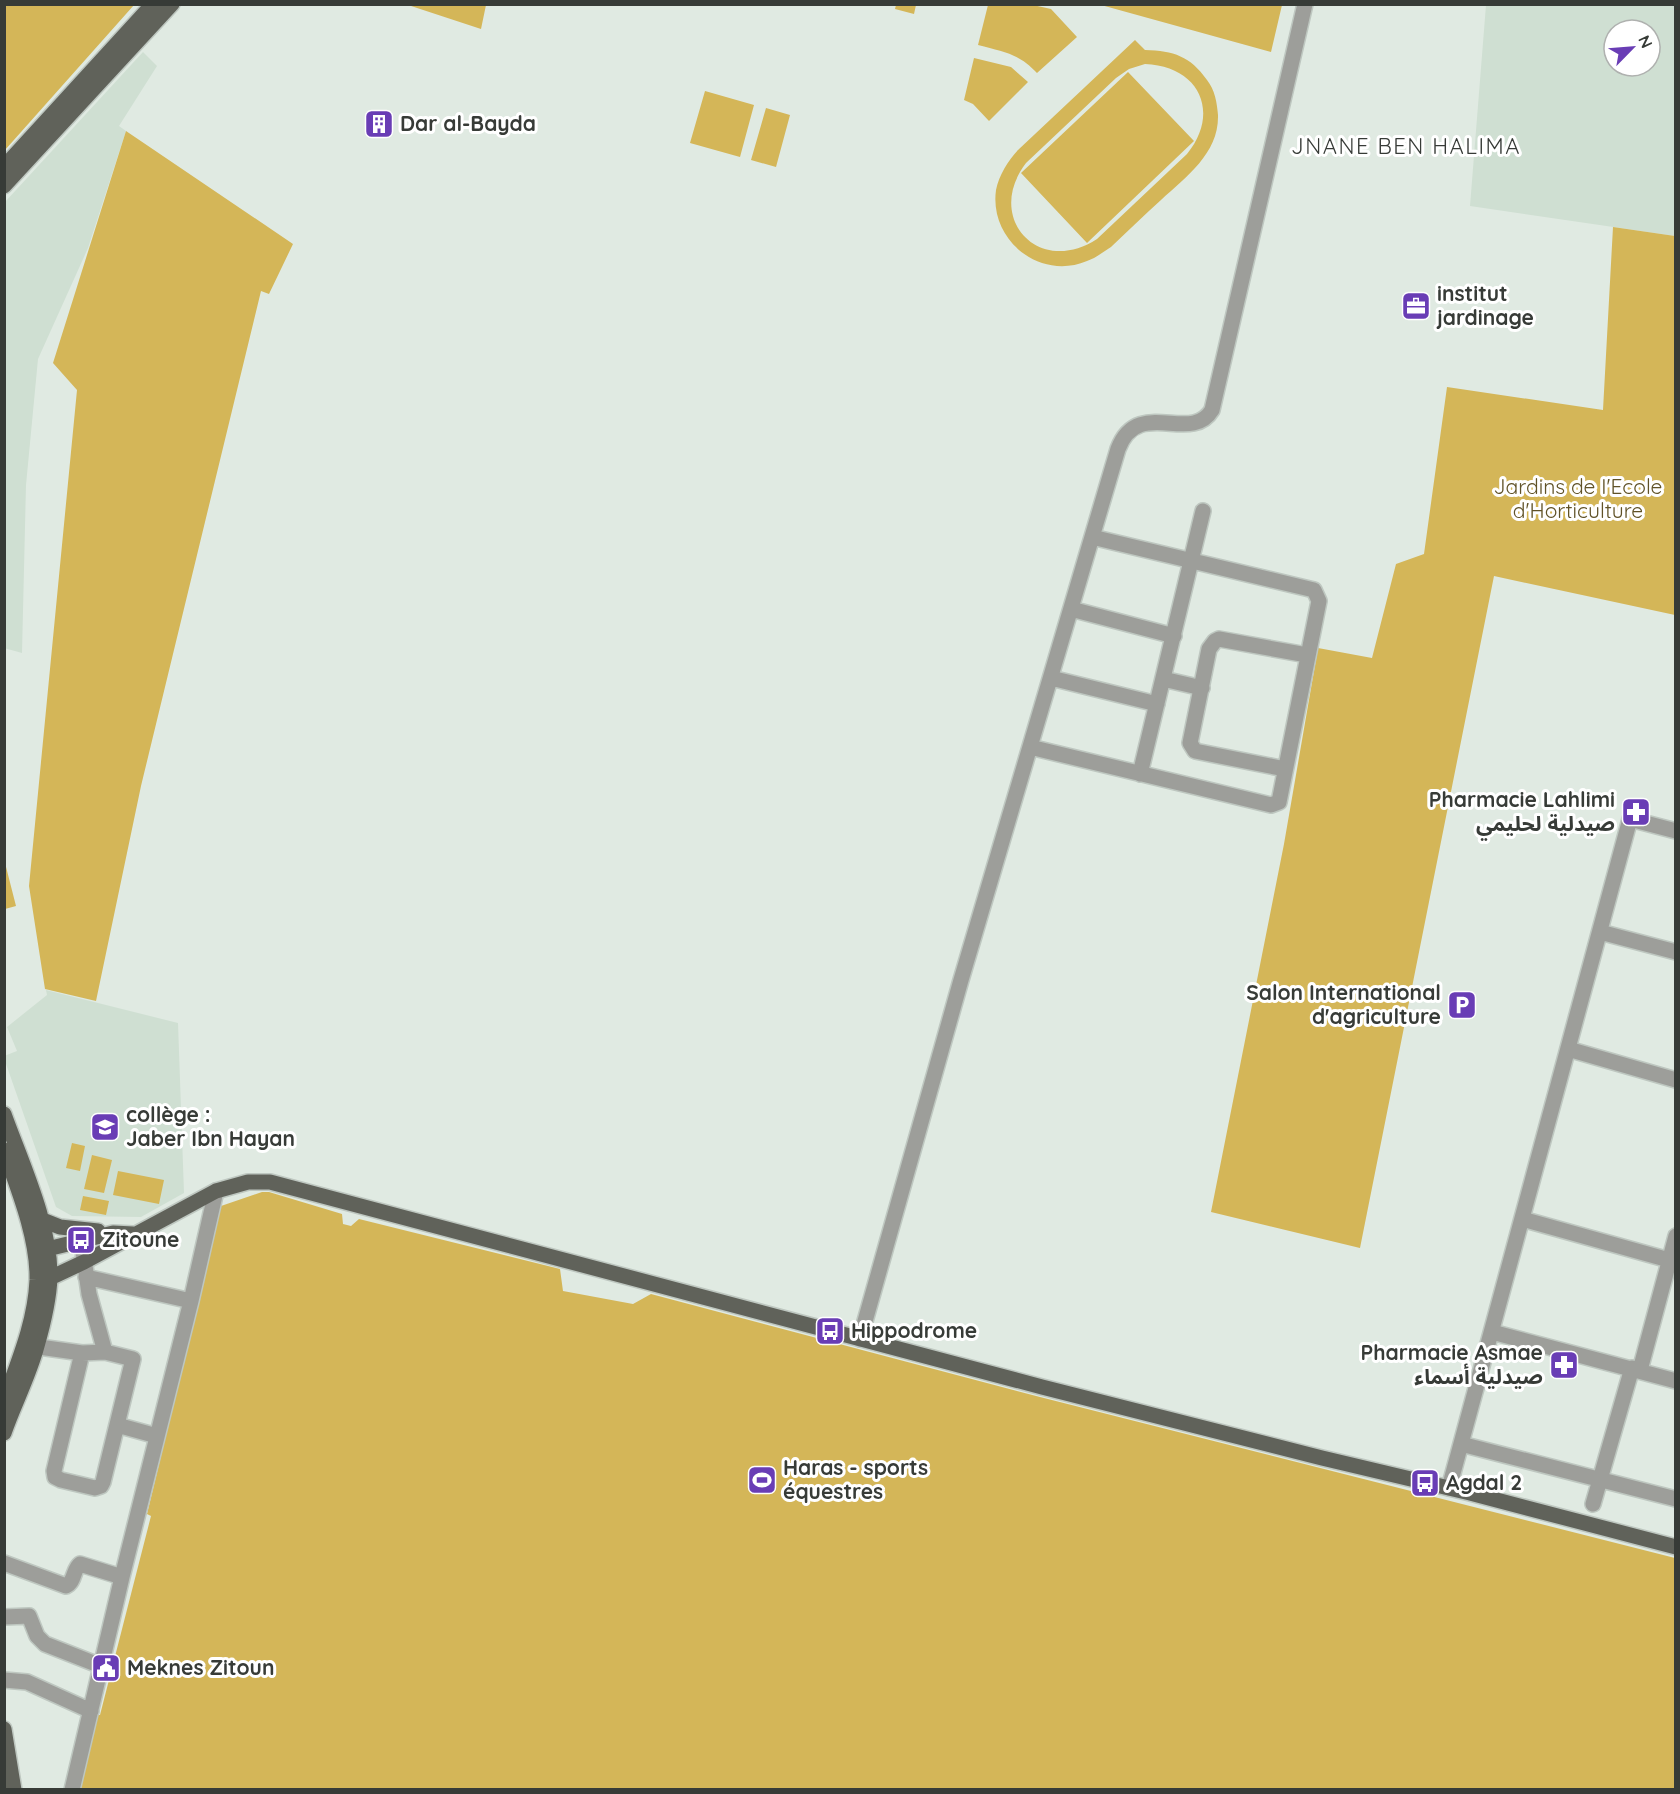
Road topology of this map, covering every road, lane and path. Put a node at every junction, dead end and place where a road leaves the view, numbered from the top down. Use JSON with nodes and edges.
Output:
{"nodes":[{"id":1,"x":153,"y":4,"type":"edge"},
{"id":2,"x":172,"y":4,"type":"edge"},
{"id":3,"x":1305,"y":4,"type":"edge"},
{"id":4,"x":6,"y":178,"type":"edge"},
{"id":5,"x":1203,"y":511,"type":"dead end"},
{"id":6,"x":1092,"y":537,"type":"junction"},
{"id":7,"x":1192,"y":560,"type":"junction"},
{"id":8,"x":1071,"y":609,"type":"junction"},
{"id":9,"x":1174,"y":636,"type":"junction"},
{"id":10,"x":1307,"y":656,"type":"junction"},
{"id":11,"x":1051,"y":678,"type":"junction"},
{"id":12,"x":1163,"y":679,"type":"junction"},
{"id":13,"x":1202,"y":688,"type":"junction"},
{"id":14,"x":1157,"y":704,"type":"junction"},
{"id":15,"x":1030,"y":747,"type":"junction"},
{"id":16,"x":1286,"y":769,"type":"junction"},
{"id":17,"x":1140,"y":774,"type":"junction"},
{"id":18,"x":1676,"y":831,"type":"edge"},
{"id":19,"x":1600,"y":932,"type":"junction"},
{"id":20,"x":1676,"y":952,"type":"edge"},
{"id":21,"x":1568,"y":1049,"type":"junction"},
{"id":22,"x":1676,"y":1080,"type":"edge"},
{"id":23,"x":4,"y":1114,"type":"edge"},
{"id":24,"x":4,"y":1150,"type":"edge"},
{"id":25,"x":216,"y":1191,"type":"junction"},
{"id":26,"x":40,"y":1219,"type":"junction"},
{"id":27,"x":1522,"y":1219,"type":"junction"},
{"id":28,"x":133,"y":1234,"type":"junction"},
{"id":29,"x":80,"y":1235,"type":"junction"},
{"id":30,"x":1676,"y":1236,"type":"edge"},
{"id":31,"x":41,"y":1250,"type":"junction"},
{"id":32,"x":1669,"y":1260,"type":"junction"},
{"id":33,"x":85,"y":1269,"type":"junction"},
{"id":34,"x":43,"y":1278,"type":"junction"},
{"id":35,"x":191,"y":1301,"type":"junction"},
{"id":36,"x":1492,"y":1332,"type":"junction"},
{"id":37,"x":860,"y":1339,"type":"junction"},
{"id":38,"x":31,"y":1346,"type":"junction"},
{"id":39,"x":105,"y":1352,"type":"junction"},
{"id":40,"x":82,"y":1353,"type":"junction"},
{"id":41,"x":1636,"y":1369,"type":"junction"},
{"id":42,"x":1676,"y":1381,"type":"edge"},
{"id":43,"x":5,"y":1396,"type":"edge"},
{"id":44,"x":117,"y":1425,"type":"junction"},
{"id":45,"x":4,"y":1433,"type":"edge"},
{"id":46,"x":157,"y":1436,"type":"junction"},
{"id":47,"x":1461,"y":1444,"type":"junction"},
{"id":48,"x":1600,"y":1479,"type":"junction"},
{"id":49,"x":1449,"y":1488,"type":"junction"},
{"id":50,"x":1676,"y":1499,"type":"edge"},
{"id":51,"x":1593,"y":1504,"type":"dead end"},
{"id":52,"x":1676,"y":1547,"type":"edge"},
{"id":53,"x":4,"y":1563,"type":"edge"},
{"id":54,"x":122,"y":1577,"type":"junction"},
{"id":55,"x":4,"y":1617,"type":"edge"},
{"id":56,"x":101,"y":1666,"type":"junction"},
{"id":57,"x":4,"y":1680,"type":"edge"},
{"id":58,"x":91,"y":1711,"type":"junction"},
{"id":59,"x":4,"y":1729,"type":"edge"},
{"id":60,"x":6,"y":1751,"type":"edge"},
{"id":61,"x":14,"y":1790,"type":"edge"},
{"id":62,"x":72,"y":1790,"type":"edge"}],
"edges":[{"from":1,"to":4,"type":"main road"},
{"from":2,"to":4,"type":"main road"},
{"from":3,"to":6,"type":"street"},
{"from":5,"to":7,"type":"street"},
{"from":6,"to":7,"type":"street"},
{"from":6,"to":8,"type":"street"},
{"from":7,"to":9,"type":"street"},
{"from":7,"to":10,"type":"street"},
{"from":8,"to":9,"type":"street"},
{"from":8,"to":11,"type":"street"},
{"from":9,"to":12,"type":"street"},
{"from":10,"to":13,"type":"street"},
{"from":10,"to":16,"type":"street"},
{"from":11,"to":14,"type":"street"},
{"from":11,"to":15,"type":"street"},
{"from":12,"to":13,"type":"street"},
{"from":12,"to":14,"type":"street"},
{"from":13,"to":16,"type":"street"},
{"from":14,"to":17,"type":"street"},
{"from":15,"to":17,"type":"street"},
{"from":15,"to":37,"type":"street"},
{"from":16,"to":17,"type":"street"},
{"from":18,"to":19,"type":"street"},
{"from":19,"to":20,"type":"street"},
{"from":19,"to":21,"type":"street"},
{"from":21,"to":22,"type":"street"},
{"from":21,"to":27,"type":"street"},
{"from":23,"to":26,"type":"main road"},
{"from":24,"to":31,"type":"main road"},
{"from":25,"to":28,"type":"main road"},
{"from":25,"to":35,"type":"street"},
{"from":25,"to":37,"type":"main road"},
{"from":26,"to":29,"type":"main road"},
{"from":26,"to":31,"type":"main road"},
{"from":27,"to":32,"type":"street"},
{"from":27,"to":36,"type":"street"},
{"from":28,"to":29,"type":"main road"},
{"from":28,"to":33,"type":"main road"},
{"from":29,"to":31,"type":"main road"},
{"from":29,"to":33,"type":"street"},
{"from":30,"to":32,"type":"street"},
{"from":31,"to":34,"type":"main road"},
{"from":32,"to":41,"type":"street"},
{"from":33,"to":34,"type":"main road"},
{"from":33,"to":35,"type":"street"},
{"from":33,"to":39,"type":"street"},
{"from":34,"to":38,"type":"main road"},
{"from":35,"to":46,"type":"street"},
{"from":36,"to":41,"type":"street"},
{"from":36,"to":47,"type":"street"},
{"from":37,"to":49,"type":"main road"},
{"from":38,"to":40,"type":"street"},
{"from":38,"to":43,"type":"main road"},
{"from":38,"to":45,"type":"main road"},
{"from":39,"to":40,"type":"street"},
{"from":39,"to":44,"type":"street"},
{"from":40,"to":44,"type":"street"},
{"from":41,"to":42,"type":"street"},
{"from":41,"to":48,"type":"street"},
{"from":44,"to":46,"type":"street"},
{"from":46,"to":54,"type":"street"},
{"from":47,"to":48,"type":"street"},
{"from":47,"to":49,"type":"street"},
{"from":48,"to":50,"type":"street"},
{"from":48,"to":51,"type":"street"},
{"from":49,"to":52,"type":"main road"},
{"from":53,"to":54,"type":"street"},
{"from":54,"to":56,"type":"street"},
{"from":55,"to":56,"type":"street"},
{"from":56,"to":58,"type":"street"},
{"from":57,"to":58,"type":"street"},
{"from":58,"to":62,"type":"street"},
{"from":59,"to":60,"type":"main road"},
{"from":60,"to":61,"type":"main road"}]}
